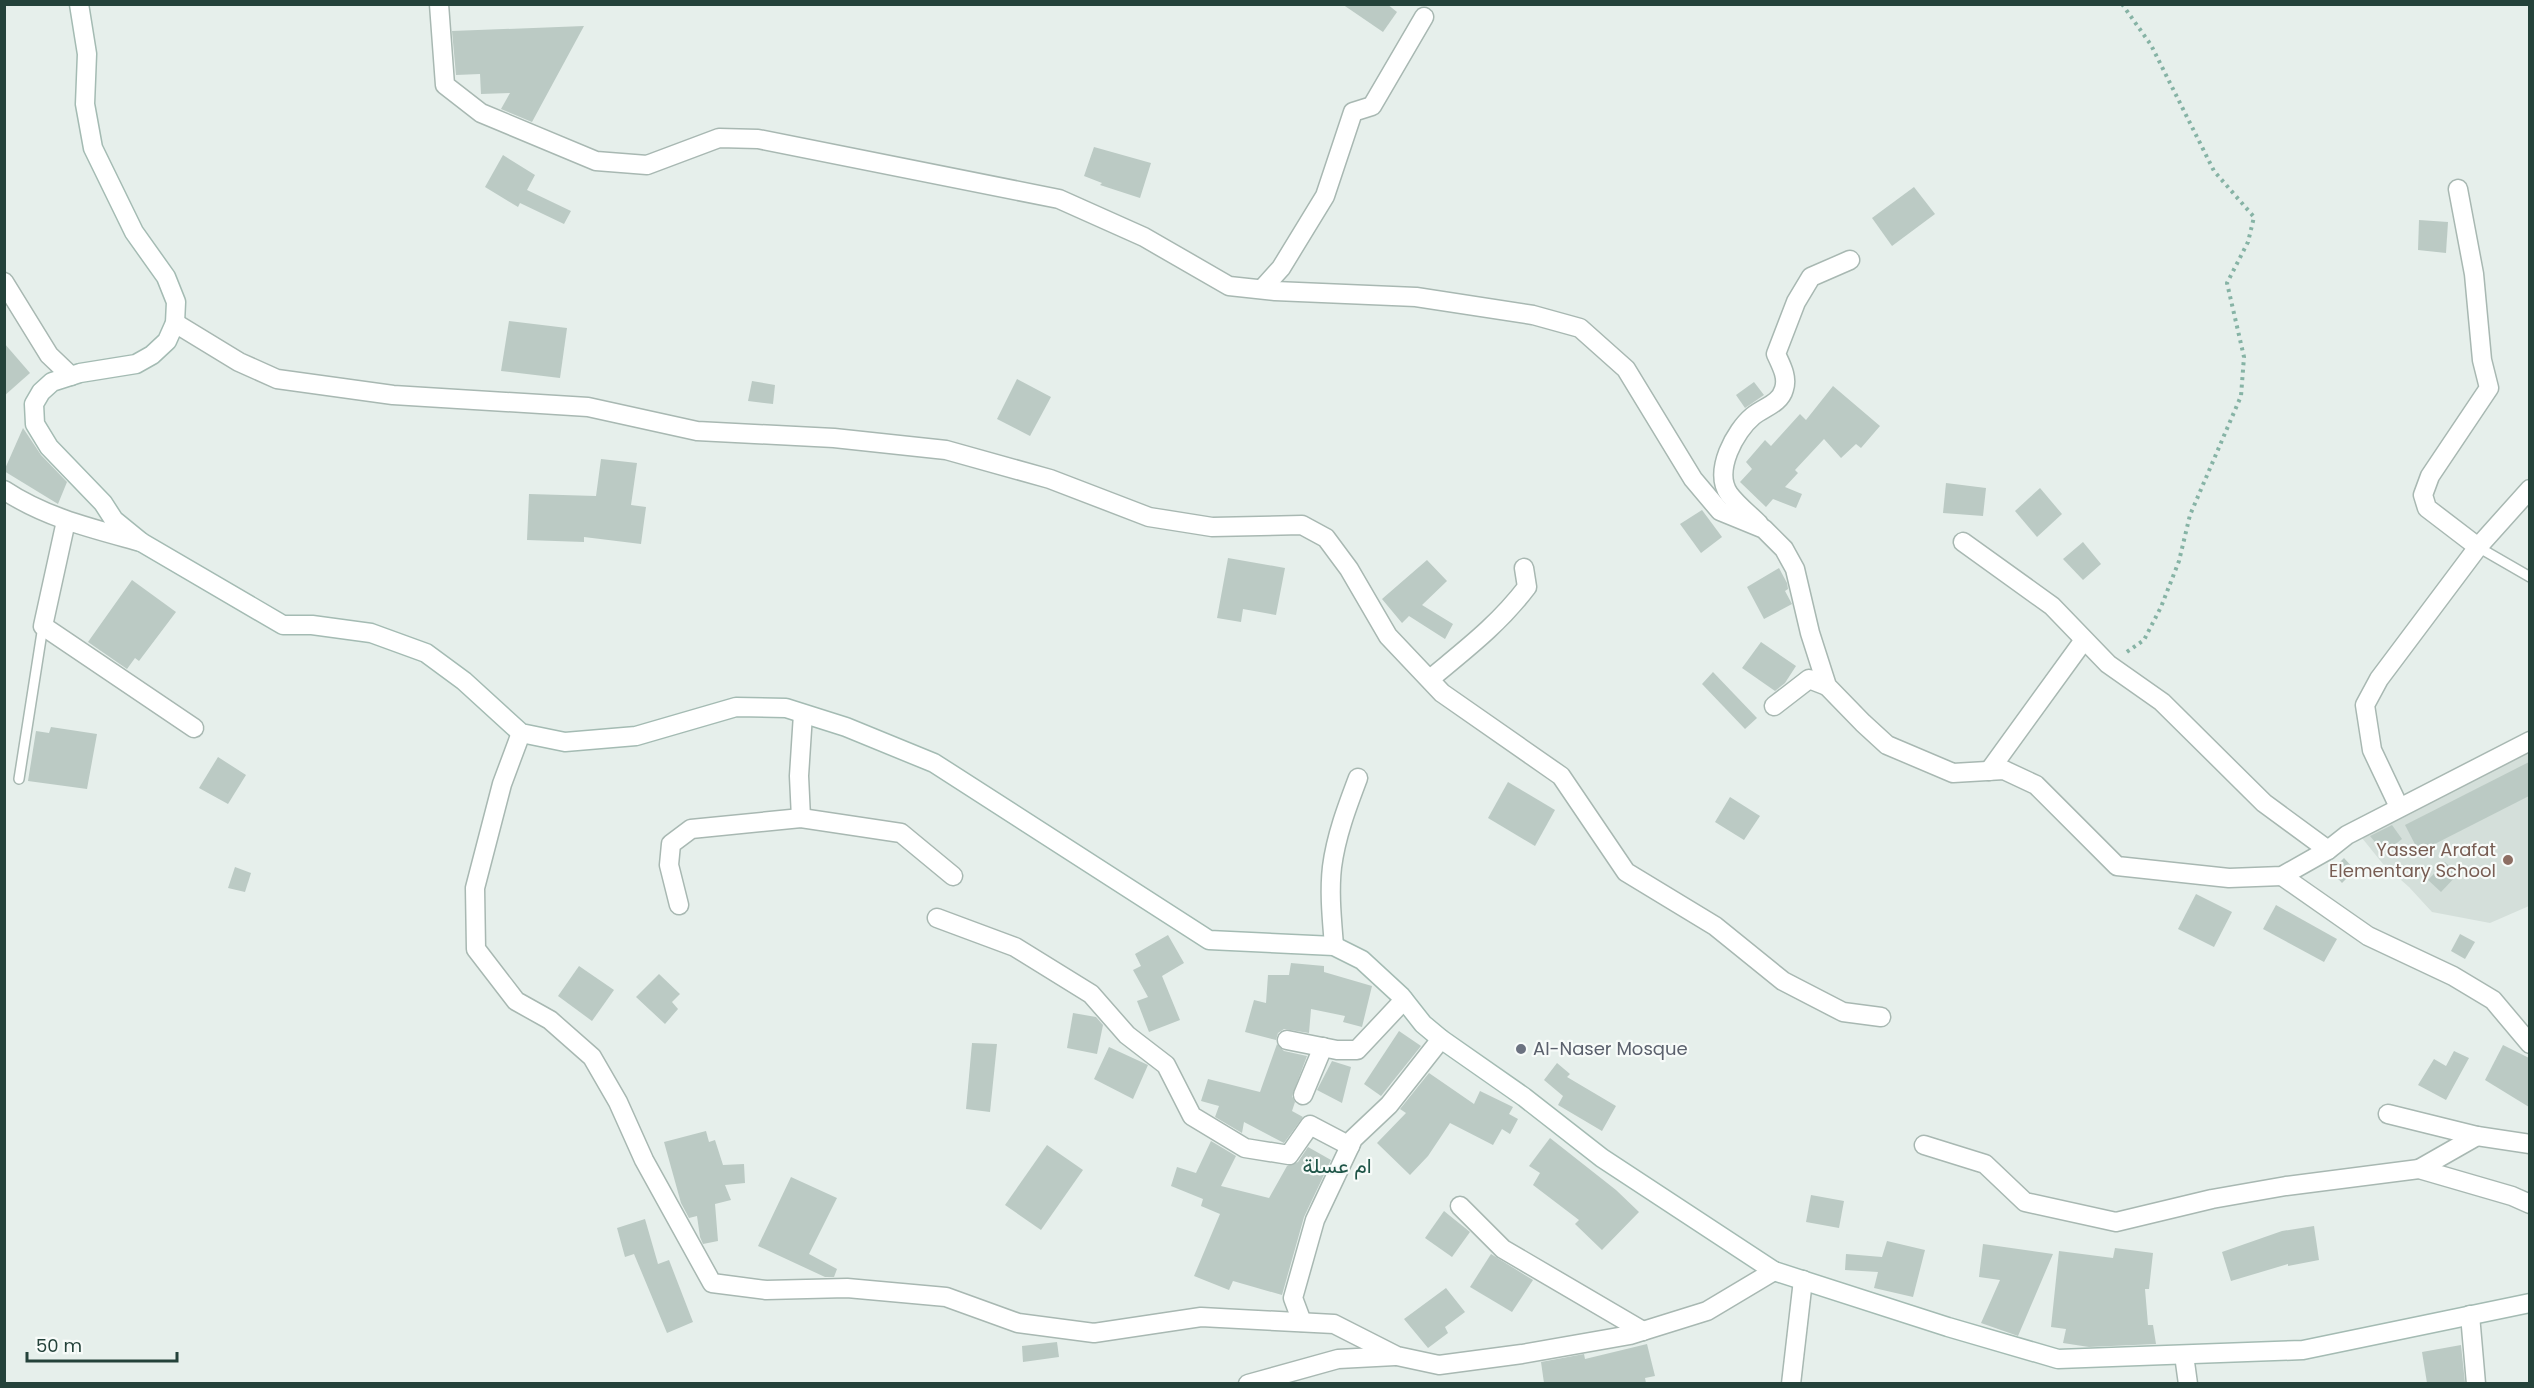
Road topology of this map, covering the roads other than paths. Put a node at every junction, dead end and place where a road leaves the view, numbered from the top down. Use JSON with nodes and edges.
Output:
{"nodes":[{"id":1,"x":79,"y":4,"type":"edge"},
{"id":2,"x":439,"y":4,"type":"edge"},
{"id":3,"x":1424,"y":17,"type":"dead end"},
{"id":4,"x":2458,"y":189,"type":"dead end"},
{"id":5,"x":1850,"y":260,"type":"dead end"},
{"id":6,"x":4,"y":282,"type":"edge"},
{"id":7,"x":1262,"y":290,"type":"junction"},
{"id":8,"x":175,"y":323,"type":"junction"},
{"id":9,"x":71,"y":376,"type":"junction"},
{"id":10,"x":2529,"y":489,"type":"edge"},
{"id":11,"x":9,"y":499,"type":"edge"},
{"id":12,"x":66,"y":521,"type":"junction"},
{"id":13,"x":1764,"y":529,"type":"junction"},
{"id":14,"x":141,"y":542,"type":"junction"},
{"id":15,"x":1963,"y":542,"type":"dead end"},
{"id":16,"x":2478,"y":547,"type":"junction"},
{"id":17,"x":1524,"y":568,"type":"dead end"},
{"id":18,"x":2529,"y":577,"type":"edge"},
{"id":19,"x":43,"y":626,"type":"junction"},
{"id":20,"x":2084,"y":640,"type":"junction"},
{"id":21,"x":1430,"y":680,"type":"junction"},
{"id":22,"x":1827,"y":686,"type":"junction"},
{"id":23,"x":1774,"y":706,"type":"dead end"},
{"id":24,"x":803,"y":714,"type":"junction"},
{"id":25,"x":195,"y":728,"type":"dead end"},
{"id":26,"x":520,"y":733,"type":"junction"},
{"id":27,"x":2529,"y":741,"type":"edge"},
{"id":28,"x":1989,"y":771,"type":"junction"},
{"id":29,"x":1358,"y":778,"type":"dead end"},
{"id":30,"x":19,"y":779,"type":"dead end"},
{"id":31,"x":2399,"y":807,"type":"junction"},
{"id":32,"x":801,"y":818,"type":"junction"},
{"id":33,"x":2328,"y":850,"type":"junction"},
{"id":34,"x":953,"y":876,"type":"dead end"},
{"id":35,"x":2282,"y":876,"type":"junction"},
{"id":36,"x":679,"y":905,"type":"dead end"},
{"id":37,"x":937,"y":918,"type":"dead end"},
{"id":38,"x":1334,"y":946,"type":"junction"},
{"id":39,"x":1404,"y":1000,"type":"junction"},
{"id":40,"x":1881,"y":1017,"type":"dead end"},
{"id":41,"x":1441,"y":1039,"type":"junction"},
{"id":42,"x":1287,"y":1040,"type":"dead end"},
{"id":43,"x":2529,"y":1044,"type":"edge"},
{"id":44,"x":1323,"y":1047,"type":"junction"},
{"id":45,"x":1304,"y":1095,"type":"dead end"},
{"id":46,"x":2388,"y":1114,"type":"dead end"},
{"id":47,"x":2477,"y":1136,"type":"junction"},
{"id":48,"x":2529,"y":1144,"type":"edge"},
{"id":49,"x":1924,"y":1145,"type":"dead end"},
{"id":50,"x":1350,"y":1146,"type":"junction"},
{"id":51,"x":2419,"y":1169,"type":"junction"},
{"id":52,"x":2529,"y":1204,"type":"edge"},
{"id":53,"x":1460,"y":1206,"type":"dead end"},
{"id":54,"x":1774,"y":1270,"type":"junction"},
{"id":55,"x":1803,"y":1280,"type":"junction"},
{"id":56,"x":2529,"y":1303,"type":"edge"},
{"id":57,"x":2470,"y":1315,"type":"junction"},
{"id":58,"x":1302,"y":1322,"type":"junction"},
{"id":59,"x":1643,"y":1331,"type":"junction"},
{"id":60,"x":2184,"y":1355,"type":"junction"},
{"id":61,"x":1397,"y":1356,"type":"junction"},
{"id":62,"x":1248,"y":1383,"type":"edge"},
{"id":63,"x":1791,"y":1383,"type":"edge"},
{"id":64,"x":2188,"y":1383,"type":"edge"},
{"id":65,"x":2476,"y":1383,"type":"edge"}],
"edges":[{"from":1,"to":8,"type":"street"},
{"from":2,"to":7,"type":"street"},
{"from":3,"to":7,"type":"street"},
{"from":4,"to":16,"type":"street"},
{"from":5,"to":13,"type":"street"},
{"from":6,"to":9,"type":"street"},
{"from":7,"to":13,"type":"street"},
{"from":8,"to":9,"type":"street"},
{"from":8,"to":21,"type":"street"},
{"from":9,"to":14,"type":"street"},
{"from":10,"to":16,"type":"street"},
{"from":11,"to":12,"type":"street"},
{"from":12,"to":14,"type":"street"},
{"from":12,"to":19,"type":"street"},
{"from":13,"to":22,"type":"street"},
{"from":14,"to":26,"type":"street"},
{"from":15,"to":20,"type":"street"},
{"from":16,"to":18,"type":"lane"},
{"from":16,"to":31,"type":"street"},
{"from":17,"to":21,"type":"street"},
{"from":19,"to":25,"type":"street"},
{"from":19,"to":30,"type":"lane"},
{"from":20,"to":28,"type":"street"},
{"from":20,"to":33,"type":"street"},
{"from":21,"to":40,"type":"street"},
{"from":22,"to":23,"type":"street"},
{"from":22,"to":28,"type":"street"},
{"from":24,"to":26,"type":"street"},
{"from":24,"to":32,"type":"street"},
{"from":24,"to":38,"type":"street"},
{"from":26,"to":58,"type":"street"},
{"from":27,"to":31,"type":"street"},
{"from":28,"to":35,"type":"street"},
{"from":29,"to":38,"type":"street"},
{"from":31,"to":33,"type":"street"},
{"from":32,"to":34,"type":"street"},
{"from":32,"to":36,"type":"street"},
{"from":33,"to":35,"type":"street"},
{"from":35,"to":43,"type":"street"},
{"from":37,"to":50,"type":"street"},
{"from":38,"to":39,"type":"street"},
{"from":39,"to":41,"type":"street"},
{"from":39,"to":44,"type":"street"},
{"from":41,"to":50,"type":"street"},
{"from":41,"to":54,"type":"street"},
{"from":42,"to":44,"type":"street"},
{"from":44,"to":45,"type":"street"},
{"from":46,"to":47,"type":"street"},
{"from":47,"to":48,"type":"street"},
{"from":47,"to":51,"type":"street"},
{"from":49,"to":51,"type":"street"},
{"from":50,"to":58,"type":"street"},
{"from":51,"to":52,"type":"street"},
{"from":53,"to":59,"type":"street"},
{"from":54,"to":55,"type":"street"},
{"from":54,"to":59,"type":"street"},
{"from":55,"to":60,"type":"street"},
{"from":55,"to":63,"type":"street"},
{"from":56,"to":57,"type":"street"},
{"from":57,"to":60,"type":"street"},
{"from":57,"to":65,"type":"street"},
{"from":58,"to":61,"type":"street"},
{"from":59,"to":61,"type":"street"},
{"from":60,"to":64,"type":"street"},
{"from":61,"to":62,"type":"street"}]}
